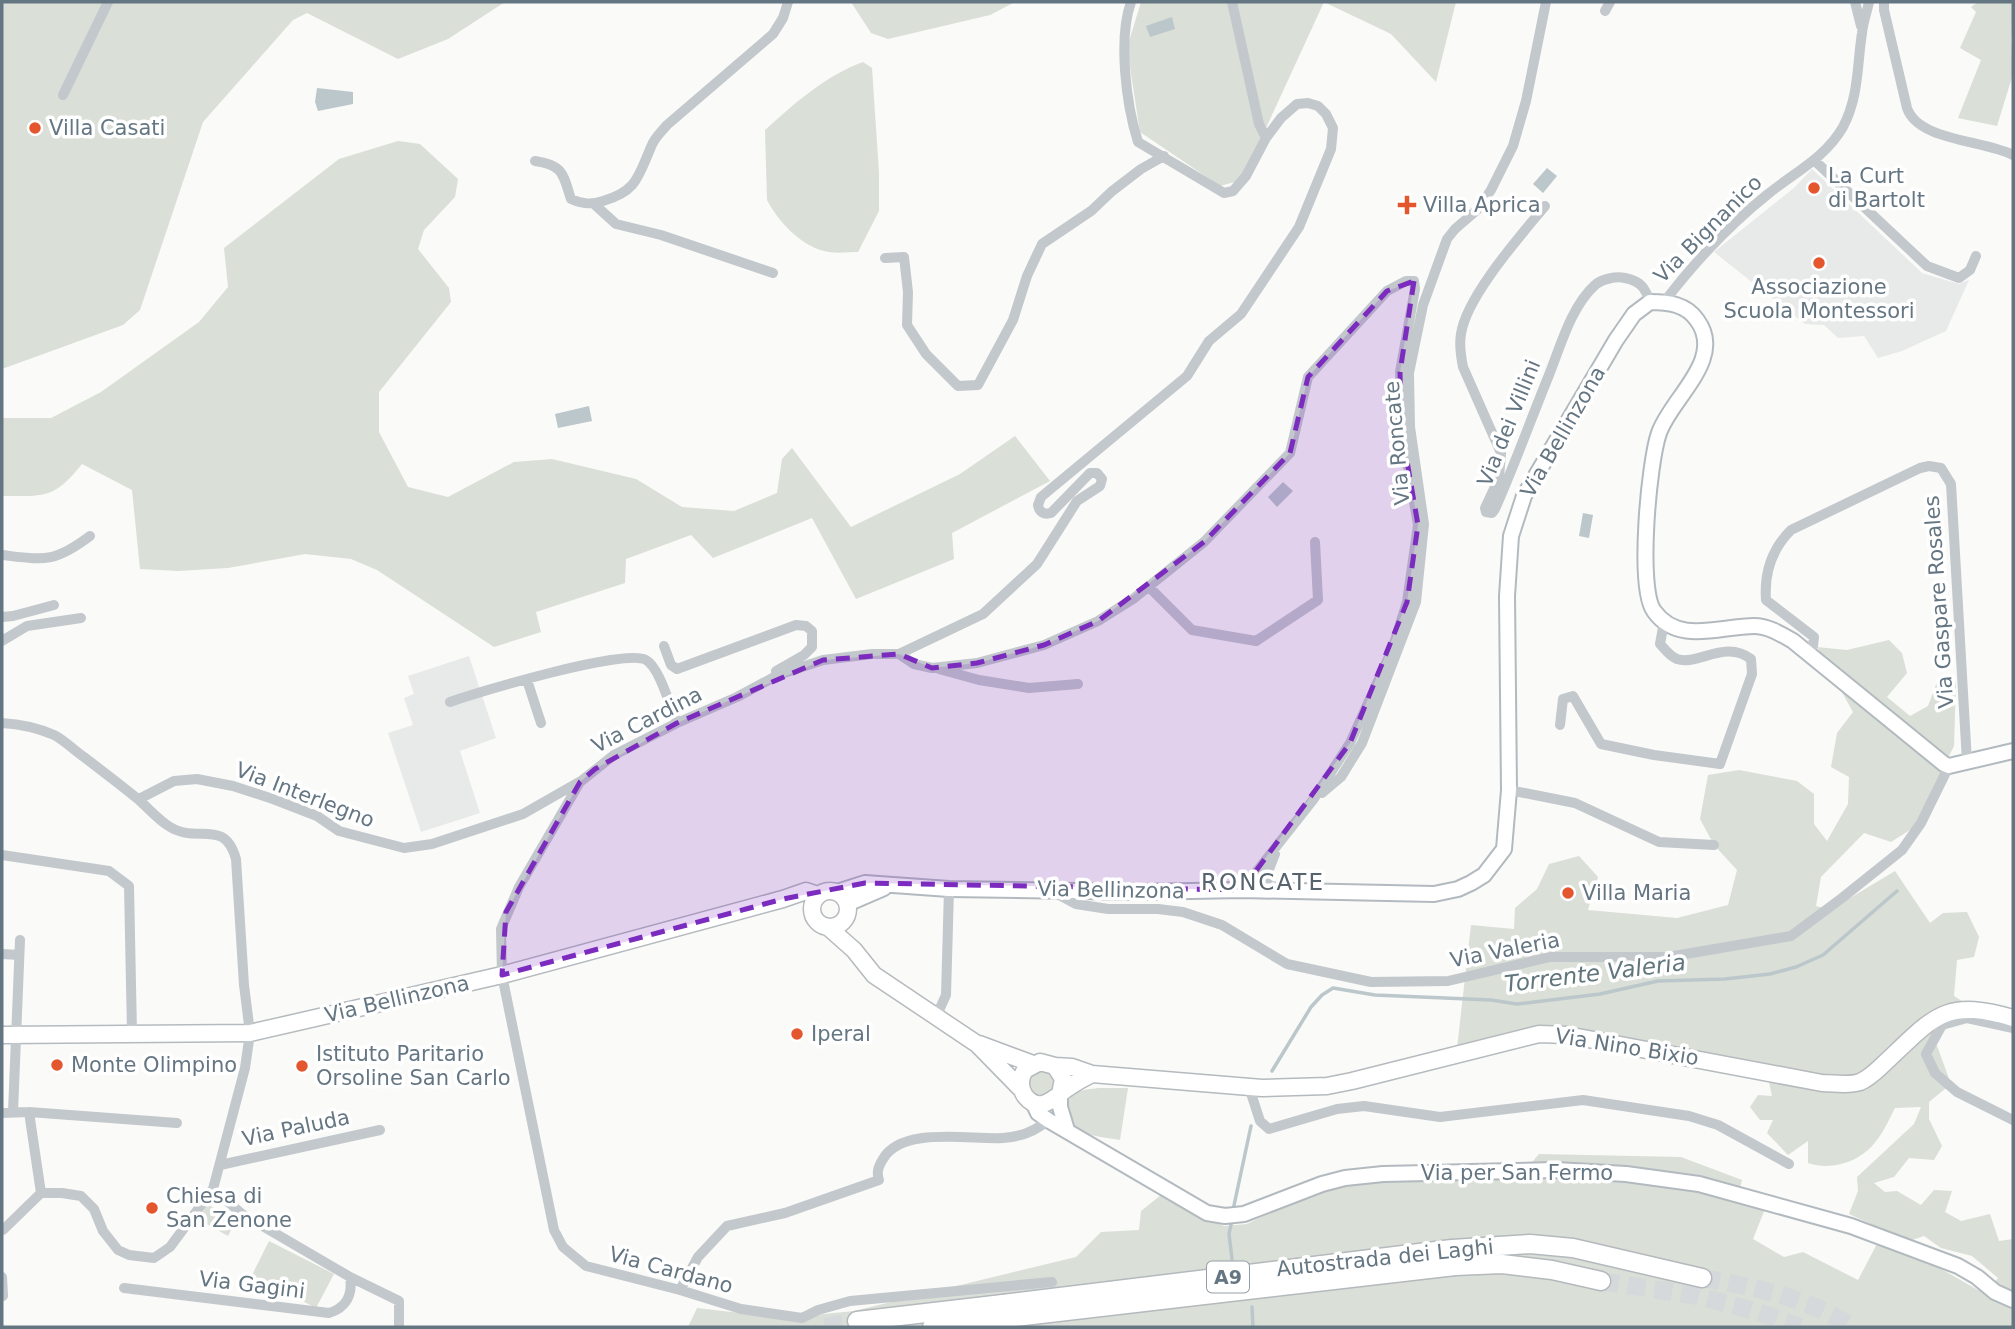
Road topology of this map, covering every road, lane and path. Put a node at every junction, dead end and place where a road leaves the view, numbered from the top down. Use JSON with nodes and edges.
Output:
{"nodes":[{"id":1,"x":108,"y":2,"type":"edge"},
{"id":2,"x":788,"y":2,"type":"edge"},
{"id":3,"x":1131,"y":2,"type":"edge"},
{"id":4,"x":1232,"y":2,"type":"edge"},
{"id":5,"x":1546,"y":2,"type":"edge"},
{"id":6,"x":1855,"y":2,"type":"edge"},
{"id":7,"x":1869,"y":2,"type":"edge"},
{"id":8,"x":1884,"y":2,"type":"edge"},
{"id":9,"x":1862,"y":30,"type":"junction"},
{"id":10,"x":63,"y":94,"type":"dead end"},
{"id":11,"x":1266,"y":138,"type":"junction"},
{"id":12,"x":2013,"y":155,"type":"edge"},
{"id":13,"x":1164,"y":156,"type":"junction"},
{"id":14,"x":535,"y":161,"type":"dead end"},
{"id":15,"x":1815,"y":162,"type":"junction"},
{"id":16,"x":594,"y":204,"type":"junction"},
{"id":17,"x":1545,"y":206,"type":"dead end"},
{"id":18,"x":1976,"y":256,"type":"dead end"},
{"id":19,"x":885,"y":258,"type":"dead end"},
{"id":20,"x":773,"y":273,"type":"dead end"},
{"id":21,"x":1657,"y":302,"type":"junction"},
{"id":22,"x":90,"y":536,"type":"dead end"},
{"id":23,"x":1315,"y":542,"type":"dead end"},
{"id":24,"x":2,"y":555,"type":"edge"},
{"id":25,"x":1149,"y":587,"type":"junction"},
{"id":26,"x":54,"y":605,"type":"dead end"},
{"id":27,"x":2,"y":617,"type":"edge"},
{"id":28,"x":81,"y":618,"type":"dead end"},
{"id":29,"x":1664,"y":622,"type":"junction"},
{"id":30,"x":2,"y":641,"type":"edge"},
{"id":31,"x":664,"y":646,"type":"dead end"},
{"id":32,"x":1807,"y":652,"type":"junction"},
{"id":33,"x":899,"y":654,"type":"junction"},
{"id":34,"x":932,"y":667,"type":"junction"},
{"id":35,"x":527,"y":680,"type":"junction"},
{"id":36,"x":1078,"y":684,"type":"dead end"},
{"id":37,"x":450,"y":702,"type":"dead end"},
{"id":38,"x":722,"y":704,"type":"junction"},
{"id":39,"x":2,"y":723,"type":"edge"},
{"id":40,"x":541,"y":723,"type":"dead end"},
{"id":41,"x":677,"y":723,"type":"junction"},
{"id":42,"x":1560,"y":725,"type":"dead end"},
{"id":43,"x":2013,"y":751,"type":"edge"},
{"id":44,"x":1967,"y":762,"type":"junction"},
{"id":45,"x":1949,"y":766,"type":"junction"},
{"id":46,"x":580,"y":782,"type":"junction"},
{"id":47,"x":1508,"y":790,"type":"junction"},
{"id":48,"x":139,"y":799,"type":"junction"},
{"id":49,"x":1313,"y":800,"type":"junction"},
{"id":50,"x":1280,"y":841,"type":"junction"},
{"id":51,"x":1714,"y":845,"type":"dead end"},
{"id":52,"x":2,"y":855,"type":"edge"},
{"id":53,"x":949,"y":889,"type":"junction"},
{"id":54,"x":1049,"y":889,"type":"junction"},
{"id":55,"x":1242,"y":890,"type":"junction"},
{"id":56,"x":1267,"y":891,"type":"junction"},
{"id":57,"x":818,"y":895,"type":"junction"},
{"id":58,"x":783,"y":899,"type":"junction"},
{"id":59,"x":843,"y":905,"type":"junction"},
{"id":60,"x":813,"y":915,"type":"junction"},
{"id":61,"x":828,"y":927,"type":"junction"},
{"id":62,"x":20,"y":940,"type":"dead end"},
{"id":63,"x":854,"y":950,"type":"junction"},
{"id":64,"x":2,"y":954,"type":"edge"},
{"id":65,"x":19,"y":955,"type":"junction"},
{"id":66,"x":502,"y":975,"type":"junction"},
{"id":67,"x":936,"y":1017,"type":"junction"},
{"id":68,"x":2013,"y":1018,"type":"edge"},
{"id":69,"x":2013,"y":1028,"type":"edge"},
{"id":70,"x":132,"y":1033,"type":"junction"},
{"id":71,"x":250,"y":1033,"type":"junction"},
{"id":72,"x":8,"y":1035,"type":"edge"},
{"id":73,"x":977,"y":1044,"type":"junction"},
{"id":74,"x":1033,"y":1064,"type":"junction"},
{"id":75,"x":1055,"y":1066,"type":"junction"},
{"id":76,"x":1092,"y":1074,"type":"junction"},
{"id":77,"x":1249,"y":1087,"type":"junction"},
{"id":78,"x":1060,"y":1094,"type":"junction"},
{"id":79,"x":1027,"y":1096,"type":"junction"},
{"id":80,"x":29,"y":1112,"type":"junction"},
{"id":81,"x":7,"y":1113,"type":"edge"},
{"id":82,"x":1048,"y":1120,"type":"junction"},
{"id":83,"x":2013,"y":1121,"type":"edge"},
{"id":84,"x":177,"y":1123,"type":"dead end"},
{"id":85,"x":380,"y":1129,"type":"dead end"},
{"id":86,"x":1067,"y":1130,"type":"junction"},
{"id":87,"x":1789,"y":1164,"type":"dead end"},
{"id":88,"x":220,"y":1165,"type":"junction"},
{"id":89,"x":213,"y":1189,"type":"junction"},
{"id":90,"x":41,"y":1193,"type":"junction"},
{"id":91,"x":2,"y":1231,"type":"edge"},
{"id":92,"x":1453,"y":1258,"type":"junction"},
{"id":93,"x":2,"y":1277,"type":"edge"},
{"id":94,"x":350,"y":1278,"type":"junction"},
{"id":95,"x":1702,"y":1278,"type":"tunnel mouth"},
{"id":96,"x":1601,"y":1281,"type":"tunnel mouth"},
{"id":97,"x":1052,"y":1282,"type":"dead end"},
{"id":98,"x":124,"y":1288,"type":"dead end"},
{"id":99,"x":680,"y":1290,"type":"junction"},
{"id":100,"x":3,"y":1296,"type":"edge"},
{"id":101,"x":2013,"y":1300,"type":"edge"},
{"id":102,"x":1005,"y":1311,"type":"junction"},
{"id":103,"x":857,"y":1321,"type":"dead end"},
{"id":104,"x":399,"y":1327,"type":"edge"},
{"id":105,"x":932,"y":1327,"type":"edge"}],
"edges":[{"from":1,"to":10,"type":"street"},
{"from":2,"to":16,"type":"street"},
{"from":3,"to":13,"type":"street"},
{"from":4,"to":11,"type":"street"},
{"from":5,"to":49,"type":"street","name":"Via Roncate"},
{"from":6,"to":9,"type":"street"},
{"from":7,"to":9,"type":"street","name":"Via Bignanico"},
{"from":8,"to":12,"type":"street"},
{"from":9,"to":15,"type":"street","name":"Via Bignanico"},
{"from":11,"to":13,"type":"street"},
{"from":11,"to":33,"type":"street"},
{"from":13,"to":19,"type":"street"},
{"from":14,"to":16,"type":"street"},
{"from":15,"to":18,"type":"street"},
{"from":15,"to":21,"type":"street","name":"Via Bignanico"},
{"from":16,"to":20,"type":"street"},
{"from":17,"to":21,"type":"street","name":"Via dei Villini"},
{"from":21,"to":29,"type":"street"},
{"from":21,"to":47,"type":"street","name":"Via Bellinzona"},
{"from":22,"to":24,"type":"street"},
{"from":23,"to":25,"type":"street"},
{"from":25,"to":34,"type":"street"},
{"from":25,"to":49,"type":"street"},
{"from":26,"to":27,"type":"street"},
{"from":28,"to":30,"type":"street"},
{"from":29,"to":32,"type":"street"},
{"from":29,"to":42,"type":"street"},
{"from":31,"to":38,"type":"street"},
{"from":32,"to":44,"type":"street","name":"Via Gaspare Rosales"},
{"from":32,"to":45,"type":"street"},
{"from":33,"to":34,"type":"street"},
{"from":33,"to":38,"type":"street","name":"Via Cardina"},
{"from":34,"to":36,"type":"street"},
{"from":35,"to":37,"type":"street"},
{"from":35,"to":40,"type":"street"},
{"from":35,"to":41,"type":"street"},
{"from":38,"to":41,"type":"street","name":"Via Cardina"},
{"from":39,"to":48,"type":"street"},
{"from":41,"to":46,"type":"street","name":"Via Cardina"},
{"from":43,"to":44,"type":"street"},
{"from":44,"to":45,"type":"street"},
{"from":45,"to":54,"type":"street","name":"Via Valeria"},
{"from":46,"to":48,"type":"street","name":"Via Interlegno"},
{"from":46,"to":66,"type":"street","name":"Via Cardina"},
{"from":47,"to":51,"type":"street"},
{"from":47,"to":56,"type":"street","name":"Via Bellinzona"},
{"from":48,"to":71,"type":"street"},
{"from":49,"to":50,"type":"street"},
{"from":50,"to":55,"type":"street"},
{"from":50,"to":56,"type":"street"},
{"from":52,"to":70,"type":"street"},
{"from":53,"to":54,"type":"street","name":"Via Bellinzona"},
{"from":53,"to":59,"type":"street","name":"Via Bellinzona"},
{"from":53,"to":67,"type":"street"},
{"from":54,"to":55,"type":"street","name":"Via Bellinzona"},
{"from":55,"to":56,"type":"street","name":"Via Bellinzona"},
{"from":57,"to":58,"type":"main road","name":"Via Bellinzona"},
{"from":57,"to":59,"type":"main road"},
{"from":57,"to":60,"type":"main road"},
{"from":58,"to":60,"type":"main road"},
{"from":58,"to":66,"type":"main road","name":"Via Bellinzona"},
{"from":59,"to":61,"type":"main road"},
{"from":59,"to":63,"type":"main road"},
{"from":60,"to":61,"type":"main road"},
{"from":61,"to":63,"type":"main road"},
{"from":62,"to":65,"type":"street"},
{"from":63,"to":67,"type":"main road"},
{"from":64,"to":65,"type":"street"},
{"from":65,"to":72,"type":"street"},
{"from":66,"to":71,"type":"main road","name":"Via Bellinzona"},
{"from":66,"to":99,"type":"street","name":"Via Cardano"},
{"from":67,"to":73,"type":"main road"},
{"from":68,"to":77,"type":"main road","name":"Via Nino Bixio"},
{"from":69,"to":83,"type":"street"},
{"from":70,"to":71,"type":"main road","name":"Via Bellinzona"},
{"from":70,"to":72,"type":"main road","name":"Via Bellinzona"},
{"from":71,"to":88,"type":"street","name":"Via Paluda"},
{"from":72,"to":81,"type":"street"},
{"from":73,"to":74,"type":"main road"},
{"from":73,"to":79,"type":"main road"},
{"from":74,"to":75,"type":"main road"},
{"from":74,"to":79,"type":"main road"},
{"from":75,"to":76,"type":"main road","name":"Via Nino Bixio"},
{"from":75,"to":78,"type":"main road"},
{"from":76,"to":77,"type":"main road","name":"Via Nino Bixio"},
{"from":76,"to":78,"type":"main road"},
{"from":77,"to":87,"type":"street"},
{"from":78,"to":79,"type":"main road"},
{"from":78,"to":86,"type":"street"},
{"from":79,"to":82,"type":"street","name":"Via per San Fermo"},
{"from":80,"to":81,"type":"street"},
{"from":80,"to":84,"type":"street"},
{"from":80,"to":90,"type":"street"},
{"from":82,"to":86,"type":"street","name":"Via per San Fermo"},
{"from":82,"to":99,"type":"street"},
{"from":85,"to":88,"type":"street","name":"Via Paluda"},
{"from":86,"to":101,"type":"street","name":"Via per San Fermo"},
{"from":88,"to":89,"type":"street","name":"Via Paluda"},
{"from":89,"to":90,"type":"street","name":"Via Paluda"},
{"from":89,"to":94,"type":"street"},
{"from":90,"to":91,"type":"street"},
{"from":92,"to":95,"type":"highway","name":"Autostrada dei Laghi","number":"A9"},
{"from":92,"to":96,"type":"highway","name":"Autostrada dei Laghi","number":"A9"},
{"from":92,"to":102,"type":"highway","name":"Autostrada dei Laghi","number":"A9","bridge":true},
{"from":93,"to":100,"type":"street"},
{"from":94,"to":98,"type":"street","name":"Via Gagini"},
{"from":94,"to":104,"type":"street"},
{"from":97,"to":99,"type":"street","name":"Via Cardano"},
{"from":102,"to":103,"type":"highway","name":"Autostrada dei Laghi","number":"A9"},
{"from":102,"to":105,"type":"highway","name":"Autostrada dei Laghi","number":"A9"}]}
